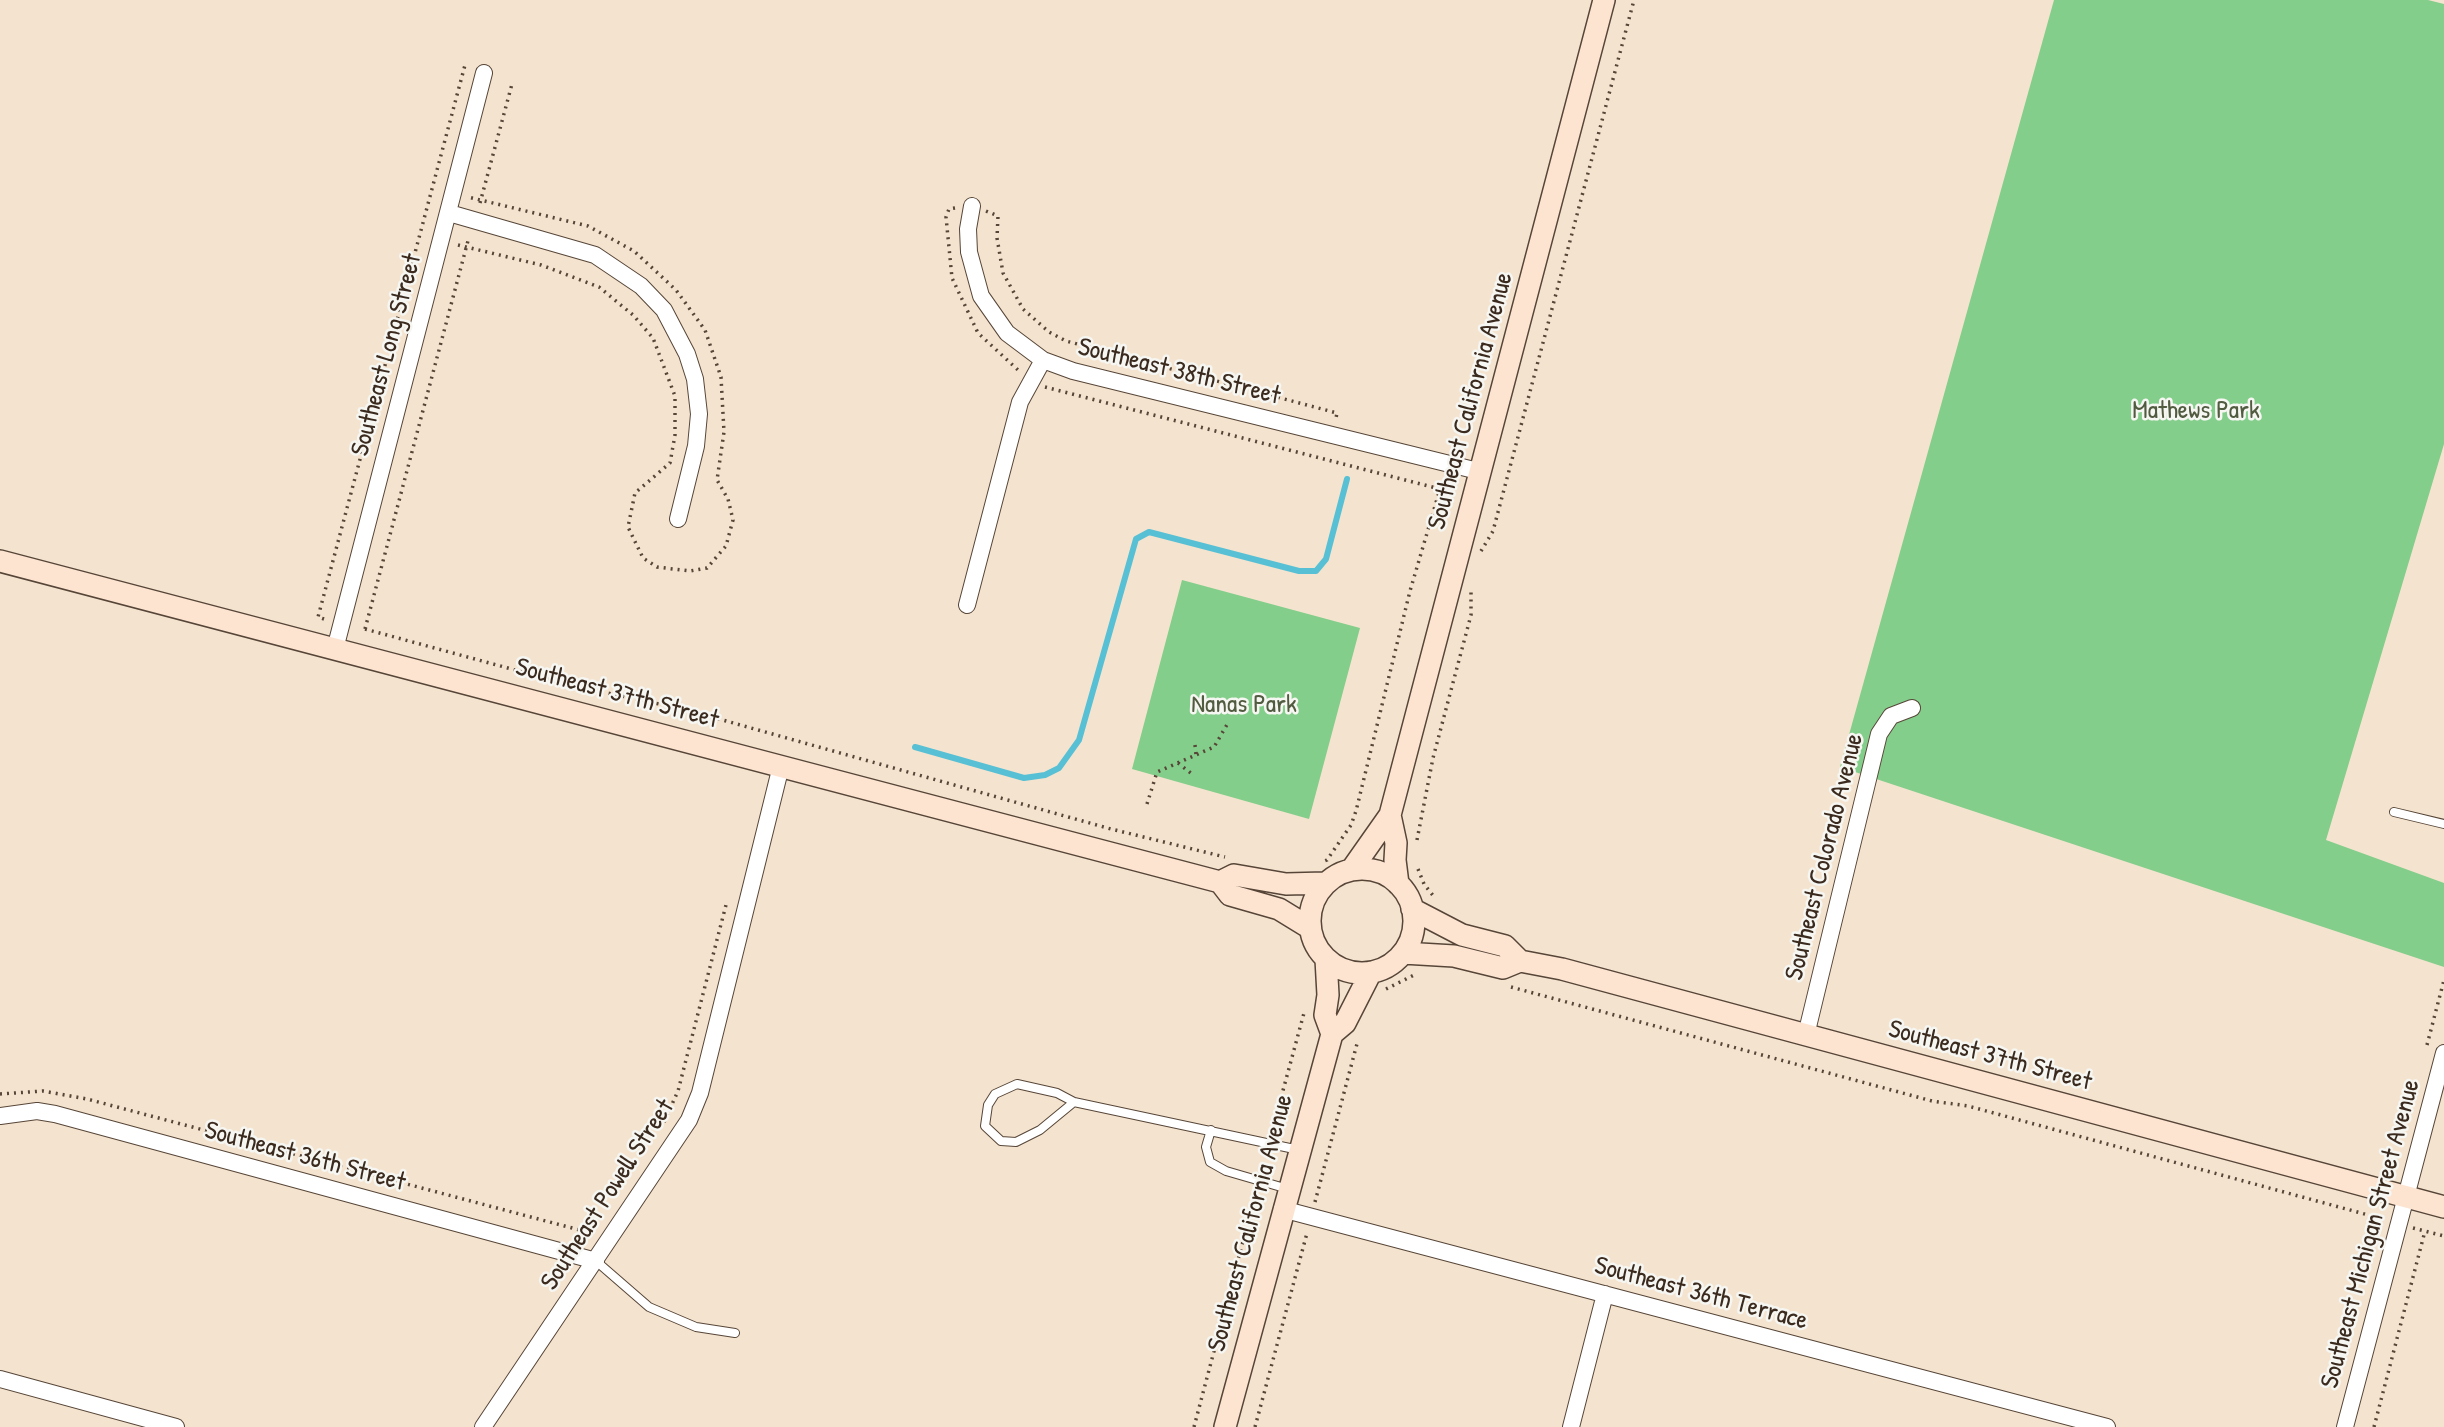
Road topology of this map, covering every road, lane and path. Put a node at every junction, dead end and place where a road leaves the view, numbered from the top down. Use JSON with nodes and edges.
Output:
{"nodes":[{"id":1,"x":1604,"y":0,"type":"edge"},
{"id":2,"x":1634,"y":0,"type":"edge"},
{"id":3,"x":465,"y":65,"type":"dead end"},
{"id":4,"x":484,"y":73,"type":"dead end"},
{"id":5,"x":512,"y":84,"type":"dead end"},
{"id":6,"x":432,"y":188,"type":"junction"},
{"id":7,"x":454,"y":193,"type":"junction"},
{"id":8,"x":481,"y":201,"type":"junction"},
{"id":9,"x":972,"y":206,"type":"junction"},
{"id":10,"x":449,"y":213,"type":"junction"},
{"id":11,"x":475,"y":220,"type":"junction"},
{"id":12,"x":421,"y":234,"type":"junction"},
{"id":13,"x":442,"y":240,"type":"junction"},
{"id":14,"x":468,"y":247,"type":"junction"},
{"id":15,"x":1043,"y":359,"type":"junction"},
{"id":16,"x":1029,"y":380,"type":"junction"},
{"id":17,"x":1331,"y":435,"type":"junction"},
{"id":18,"x":1482,"y":472,"type":"junction"},
{"id":19,"x":678,"y":519,"type":"dead end"},
{"id":20,"x":1479,"y":558,"type":"dead end"},
{"id":21,"x":0,"y":561,"type":"edge"},
{"id":22,"x":1471,"y":587,"type":"dead end"},
{"id":23,"x":967,"y":604,"type":"dead end"},
{"id":24,"x":342,"y":624,"type":"junction"},
{"id":25,"x":365,"y":629,"type":"junction"},
{"id":26,"x":335,"y":649,"type":"junction"},
{"id":27,"x":1912,"y":708,"type":"dead end"},
{"id":28,"x":1228,"y":723,"type":"dead end"},
{"id":29,"x":770,"y":733,"type":"junction"},
{"id":30,"x":1195,"y":745,"type":"dead end"},
{"id":31,"x":1196,"y":755,"type":"junction"},
{"id":32,"x":1178,"y":763,"type":"junction"},
{"id":33,"x":772,"y":764,"type":"junction"},
{"id":34,"x":1192,"y":774,"type":"dead end"},
{"id":35,"x":1147,"y":804,"type":"dead end"},
{"id":36,"x":2395,"y":812,"type":"dead end"},
{"id":37,"x":1390,"y":815,"type":"junction"},
{"id":38,"x":2444,"y":824,"type":"edge"},
{"id":39,"x":1417,"y":844,"type":"dead end"},
{"id":40,"x":1234,"y":859,"type":"dead end"},
{"id":41,"x":1352,"y":869,"type":"junction"},
{"id":42,"x":1321,"y":873,"type":"junction"},
{"id":43,"x":1220,"y":882,"type":"junction"},
{"id":44,"x":1398,"y":884,"type":"junction"},
{"id":45,"x":730,"y":890,"type":"dead end"},
{"id":46,"x":1412,"y":909,"type":"junction"},
{"id":47,"x":1310,"y":928,"type":"junction"},
{"id":48,"x":1403,"y":953,"type":"junction"},
{"id":49,"x":1326,"y":959,"type":"junction"},
{"id":50,"x":1520,"y":961,"type":"junction"},
{"id":51,"x":1371,"y":972,"type":"junction"},
{"id":52,"x":1425,"y":974,"type":"dead end"},
{"id":53,"x":1509,"y":986,"type":"dead end"},
{"id":54,"x":1378,"y":995,"type":"dead end"},
{"id":55,"x":1360,"y":1030,"type":"dead end"},
{"id":56,"x":1332,"y":1034,"type":"junction"},
{"id":57,"x":1807,"y":1035,"type":"junction"},
{"id":58,"x":2444,"y":1053,"type":"edge"},
{"id":59,"x":0,"y":1094,"type":"edge"},
{"id":60,"x":1074,"y":1102,"type":"junction"},
{"id":61,"x":0,"y":1116,"type":"edge"},
{"id":62,"x":662,"y":1127,"type":"dead end"},
{"id":63,"x":1210,"y":1130,"type":"junction"},
{"id":64,"x":1299,"y":1150,"type":"junction"},
{"id":65,"x":2406,"y":1198,"type":"junction"},
{"id":66,"x":1285,"y":1199,"type":"junction"},
{"id":67,"x":2444,"y":1208,"type":"edge"},
{"id":68,"x":1311,"y":1217,"type":"junction"},
{"id":69,"x":2386,"y":1220,"type":"dead end"},
{"id":70,"x":598,"y":1224,"type":"dead end"},
{"id":71,"x":2418,"y":1229,"type":"dead end"},
{"id":72,"x":2425,"y":1231,"type":"junction"},
{"id":73,"x":2444,"y":1236,"type":"edge"},
{"id":74,"x":596,"y":1261,"type":"junction"},
{"id":75,"x":1605,"y":1294,"type":"junction"},
{"id":76,"x":735,"y":1333,"type":"dead end"},
{"id":77,"x":0,"y":1379,"type":"edge"},
{"id":78,"x":176,"y":1427,"type":"edge"},
{"id":79,"x":483,"y":1427,"type":"edge"},
{"id":80,"x":1225,"y":1427,"type":"edge"},
{"id":81,"x":1255,"y":1427,"type":"edge"},
{"id":82,"x":1571,"y":1427,"type":"edge"},
{"id":83,"x":2107,"y":1427,"type":"edge"},
{"id":84,"x":2345,"y":1427,"type":"edge"},
{"id":85,"x":2374,"y":1427,"type":"edge"}],
"edges":[{"from":1,"to":18,"type":"main road","name":"Southeast California Avenue"},
{"from":2,"to":20,"type":"path"},
{"from":3,"to":6,"type":"path"},
{"from":4,"to":7,"type":"street","name":"Southeast Long Street"},
{"from":5,"to":8,"type":"path"},
{"from":6,"to":7,"type":"path"},
{"from":6,"to":12,"type":"path"},
{"from":7,"to":8,"type":"path"},
{"from":7,"to":10,"type":"street","name":"Southeast Long Street"},
{"from":8,"to":11,"type":"path"},
{"from":8,"to":14,"type":"path"},
{"from":9,"to":15,"type":"street","name":"Southeast 38th Street"},
{"from":9,"to":16,"type":"path"},
{"from":9,"to":17,"type":"path"},
{"from":10,"to":11,"type":"street"},
{"from":10,"to":13,"type":"street","name":"Southeast Long Street"},
{"from":11,"to":14,"type":"path"},
{"from":11,"to":19,"type":"street"},
{"from":12,"to":13,"type":"path"},
{"from":12,"to":24,"type":"path"},
{"from":13,"to":14,"type":"path"},
{"from":13,"to":24,"type":"street","name":"Southeast Long Street"},
{"from":14,"to":25,"type":"path"},
{"from":15,"to":16,"type":"street"},
{"from":15,"to":17,"type":"street","name":"Southeast 38th Street"},
{"from":16,"to":23,"type":"street"},
{"from":16,"to":42,"type":"path"},
{"from":17,"to":18,"type":"street","name":"Southeast 38th Street"},
{"from":18,"to":37,"type":"main road","name":"Southeast California Avenue"},
{"from":21,"to":26,"type":"main road","name":"Southeast 37th Street"},
{"from":22,"to":39,"type":"path"},
{"from":24,"to":25,"type":"path"},
{"from":24,"to":26,"type":"street","name":"Southeast Long Street"},
{"from":25,"to":29,"type":"path"},
{"from":26,"to":33,"type":"main road","name":"Southeast 37th Street"},
{"from":27,"to":57,"type":"street","name":"Southeast Colorado Avenue"},
{"from":28,"to":31,"type":"path"},
{"from":29,"to":33,"type":"path"},
{"from":29,"to":40,"type":"path"},
{"from":30,"to":31,"type":"path"},
{"from":31,"to":32,"type":"path"},
{"from":32,"to":34,"type":"path"},
{"from":32,"to":35,"type":"path"},
{"from":33,"to":43,"type":"main road","name":"Southeast 37th Street"},
{"from":33,"to":74,"type":"street","name":"Southeast Powell Street"},
{"from":36,"to":38,"type":"lane"},
{"from":37,"to":41,"type":"main road","name":"Southeast California Avenue"},
{"from":37,"to":44,"type":"main road","name":"Southeast California Avenue"},
{"from":41,"to":42,"type":"main road"},
{"from":41,"to":44,"type":"main road"},
{"from":42,"to":43,"type":"main road","name":"Southeast 37th Street"},
{"from":42,"to":47,"type":"main road"},
{"from":43,"to":47,"type":"main road","name":"Southeast 37th Street"},
{"from":44,"to":46,"type":"main road"},
{"from":45,"to":62,"type":"path"},
{"from":46,"to":48,"type":"main road"},
{"from":46,"to":50,"type":"main road","name":"Southeast 37th Street"},
{"from":47,"to":49,"type":"main road"},
{"from":48,"to":50,"type":"main road","name":"Southeast 37th Street"},
{"from":48,"to":51,"type":"main road"},
{"from":49,"to":51,"type":"main road"},
{"from":49,"to":56,"type":"main road","name":"Southeast California Avenue"},
{"from":50,"to":57,"type":"main road","name":"Southeast 37th Street"},
{"from":51,"to":56,"type":"main road","name":"Southeast California Avenue"},
{"from":52,"to":54,"type":"path"},
{"from":53,"to":69,"type":"path"},
{"from":55,"to":68,"type":"path"},
{"from":56,"to":64,"type":"main road","name":"Southeast California Avenue"},
{"from":57,"to":65,"type":"main road","name":"Southeast 37th Street"},
{"from":58,"to":65,"type":"street","name":"Southeast Michigan Street Avenue"},
{"from":59,"to":70,"type":"path"},
{"from":60,"to":60,"type":"lane"},
{"from":60,"to":63,"type":"lane"},
{"from":61,"to":74,"type":"street","name":"Southeast 36th Street"},
{"from":63,"to":64,"type":"lane"},
{"from":63,"to":66,"type":"lane"},
{"from":64,"to":66,"type":"main road","name":"Southeast California Avenue"},
{"from":65,"to":67,"type":"main road","name":"Southeast 37th Street"},
{"from":65,"to":84,"type":"street","name":"Southeast Michigan Street Avenue"},
{"from":66,"to":68,"type":"street","name":"Southeast 36th Terrace"},
{"from":66,"to":80,"type":"main road","name":"Southeast California Avenue"},
{"from":68,"to":75,"type":"street","name":"Southeast 36th Terrace"},
{"from":68,"to":81,"type":"path"},
{"from":71,"to":72,"type":"path"},
{"from":72,"to":73,"type":"path"},
{"from":72,"to":85,"type":"path"},
{"from":74,"to":76,"type":"lane"},
{"from":74,"to":79,"type":"street","name":"Southeast Powell Street"},
{"from":75,"to":82,"type":"street"},
{"from":75,"to":83,"type":"street","name":"Southeast 36th Terrace"},
{"from":77,"to":78,"type":"street"}]}
